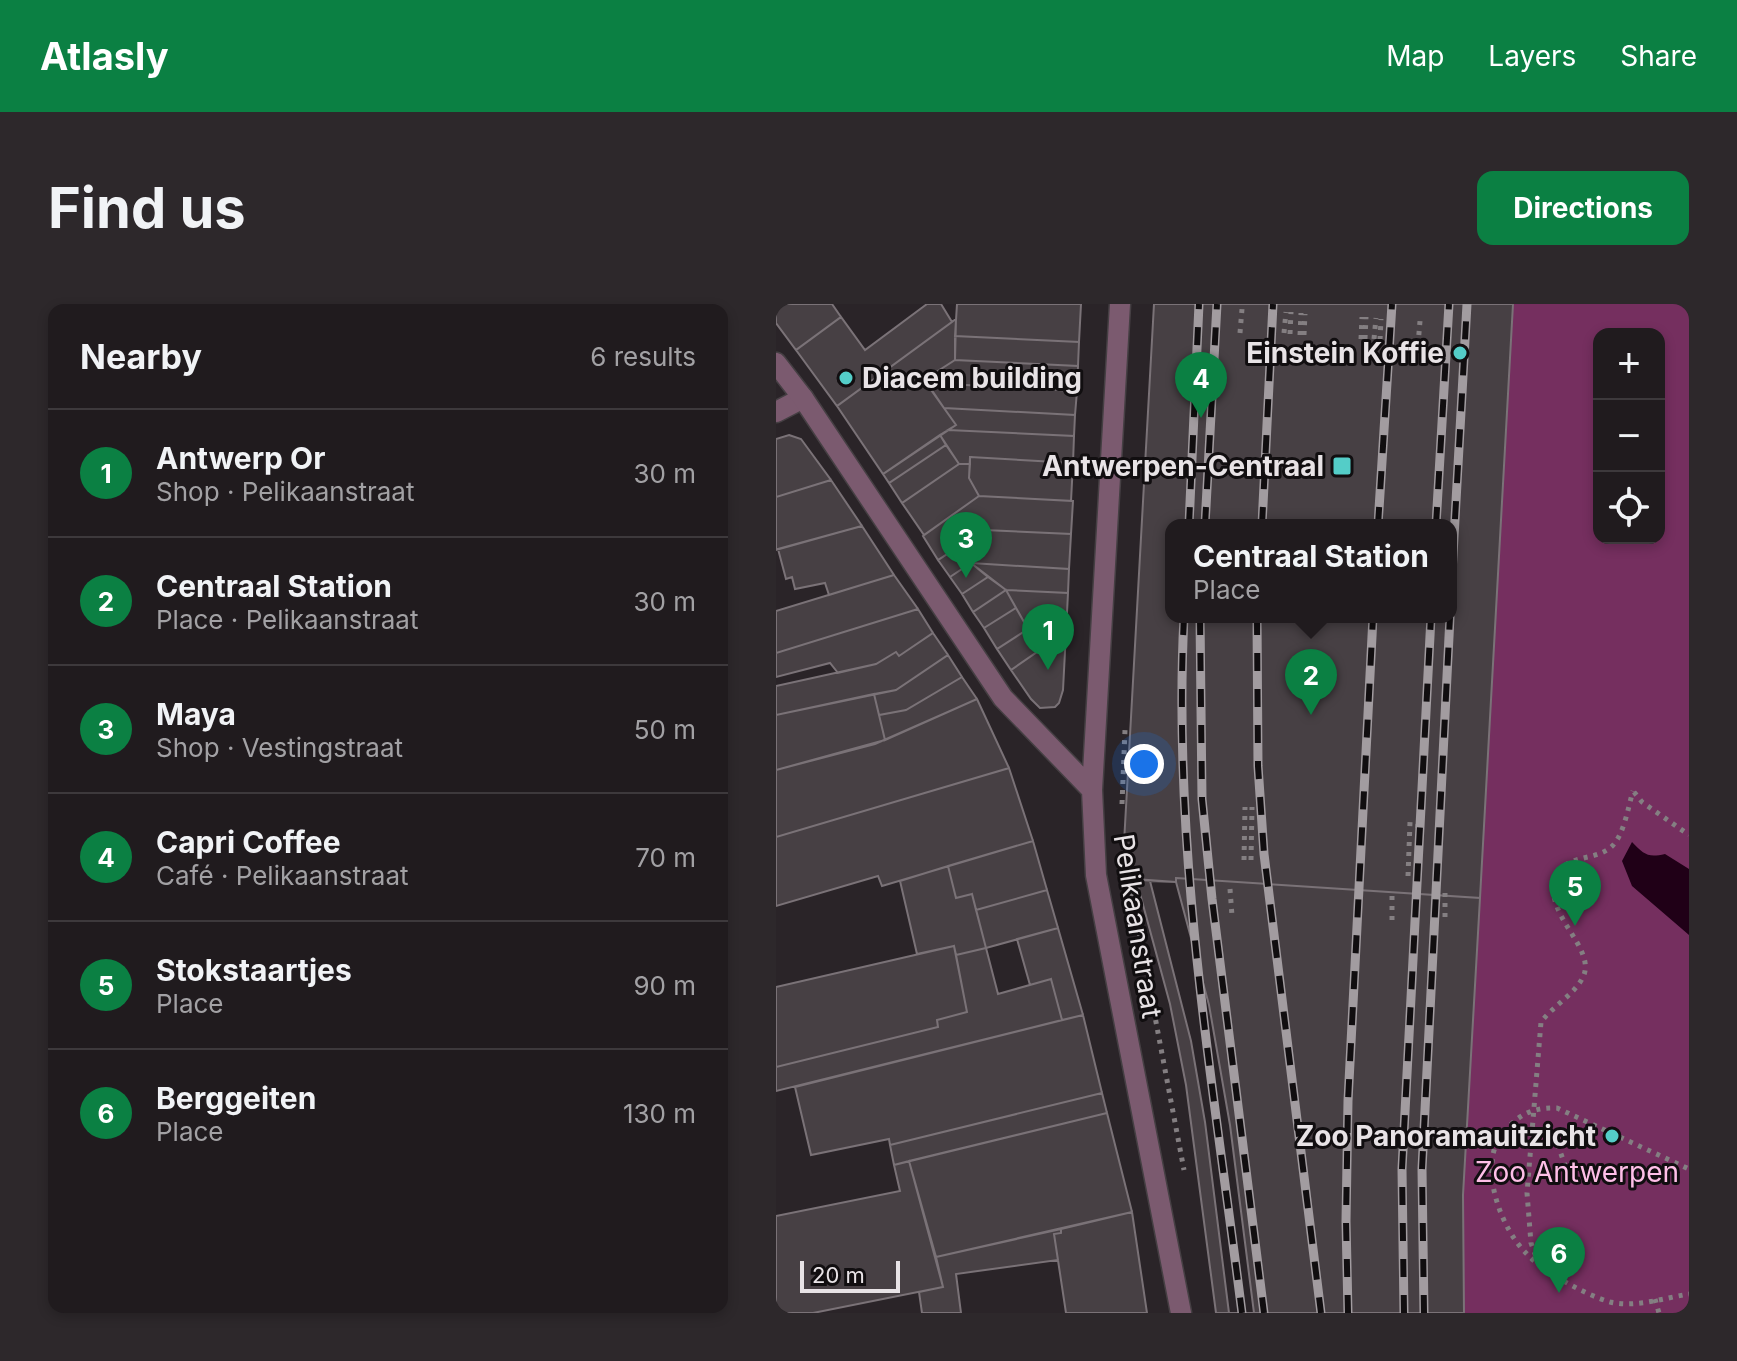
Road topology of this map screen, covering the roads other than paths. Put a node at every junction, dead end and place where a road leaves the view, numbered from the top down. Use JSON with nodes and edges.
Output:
{"nodes":[{"id":1,"x":1120,"y":304,"type":"edge"},
{"id":2,"x":776,"y":363,"type":"edge"},
{"id":3,"x":803,"y":398,"type":"junction"},
{"id":4,"x":776,"y":412,"type":"edge"},
{"id":5,"x":1092,"y":790,"type":"junction"},
{"id":6,"x":1181,"y":1313,"type":"edge"}],
"edges":[{"from":1,"to":5,"type":"street","name":"Pelikaanstraat"},
{"from":2,"to":3,"type":"street"},
{"from":3,"to":4,"type":"street"},
{"from":3,"to":5,"type":"street"},
{"from":5,"to":6,"type":"street","name":"Pelikaanstraat"}]}
